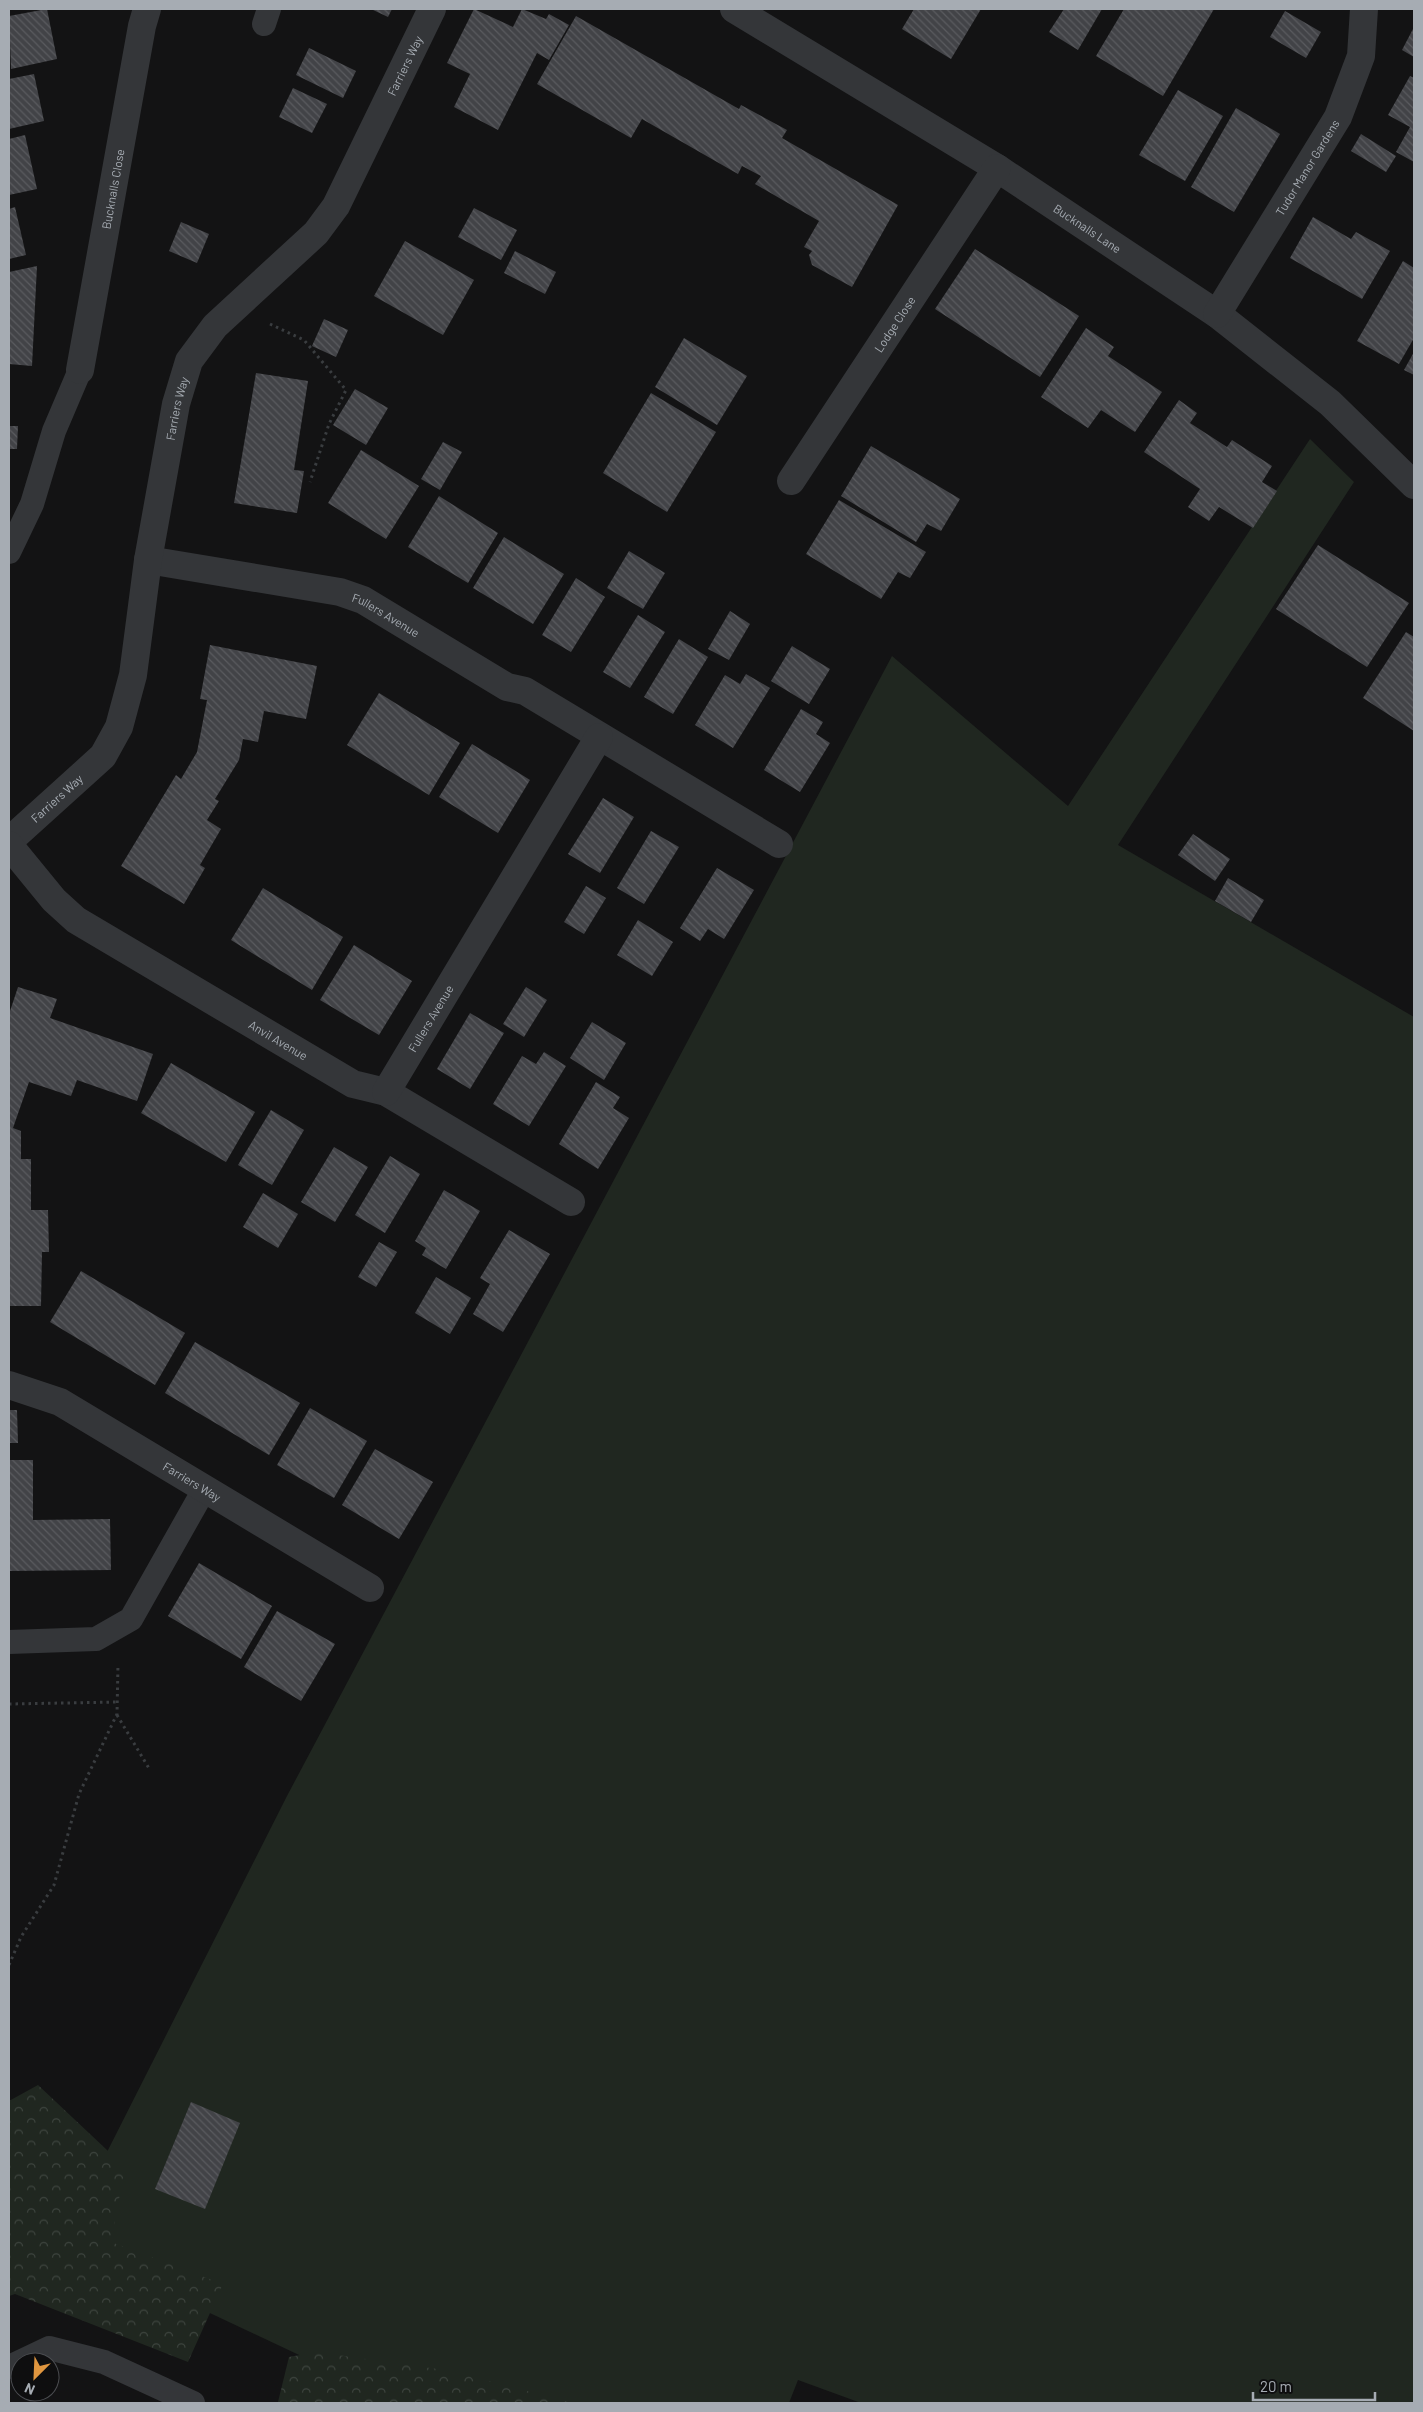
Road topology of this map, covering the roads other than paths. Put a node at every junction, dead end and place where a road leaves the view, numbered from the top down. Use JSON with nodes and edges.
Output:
{"nodes":[{"id":1,"x":147,"y":9,"type":"edge"},
{"id":2,"x":432,"y":9,"type":"edge"},
{"id":3,"x":734,"y":9,"type":"edge"},
{"id":4,"x":1364,"y":9,"type":"edge"},
{"id":5,"x":997,"y":168,"type":"junction"},
{"id":6,"x":1217,"y":314,"type":"junction"},
{"id":7,"x":80,"y":370,"type":"joint"},
{"id":8,"x":790,"y":481,"type":"dead end"},
{"id":9,"x":1414,"y":485,"type":"edge"},
{"id":10,"x":9,"y":552,"type":"edge"},
{"id":11,"x":148,"y":560,"type":"junction"},
{"id":12,"x":599,"y":737,"type":"junction"},
{"id":13,"x":9,"y":841,"type":"edge"},
{"id":14,"x":779,"y":844,"type":"dead end"},
{"id":15,"x":9,"y":845,"type":"edge"},
{"id":16,"x":386,"y":1092,"type":"junction"},
{"id":17,"x":571,"y":1202,"type":"dead end"},
{"id":18,"x":9,"y":1385,"type":"edge"},
{"id":19,"x":205,"y":1488,"type":"junction"},
{"id":20,"x":370,"y":1588,"type":"dead end"},
{"id":21,"x":9,"y":1642,"type":"edge"},
{"id":22,"x":9,"y":2367,"type":"edge"},
{"id":23,"x":193,"y":2403,"type":"edge"}],
"edges":[{"from":1,"to":7,"type":"street","name":"Bucknalls Close"},
{"from":2,"to":11,"type":"street","name":"Farriers Way"},
{"from":3,"to":5,"type":"street","name":"Bucknalls Lane"},
{"from":4,"to":6,"type":"street","name":"Tudor Manor Gardens"},
{"from":5,"to":6,"type":"street","name":"Bucknalls Lane"},
{"from":5,"to":8,"type":"street","name":"Lodge Close"},
{"from":6,"to":9,"type":"street","name":"Bucknalls Lane"},
{"from":7,"to":10,"type":"lane"},
{"from":11,"to":12,"type":"street","name":"Fullers Avenue"},
{"from":11,"to":13,"type":"street","name":"Farriers Way"},
{"from":12,"to":14,"type":"street","name":"Fullers Avenue"},
{"from":12,"to":16,"type":"street","name":"Fullers Avenue"},
{"from":15,"to":16,"type":"street","name":"Anvil Avenue"},
{"from":16,"to":17,"type":"street","name":"Anvil Avenue"},
{"from":18,"to":19,"type":"street","name":"Farriers Way"},
{"from":19,"to":20,"type":"street","name":"Farriers Way"},
{"from":19,"to":21,"type":"lane"},
{"from":22,"to":23,"type":"lane"}]}
